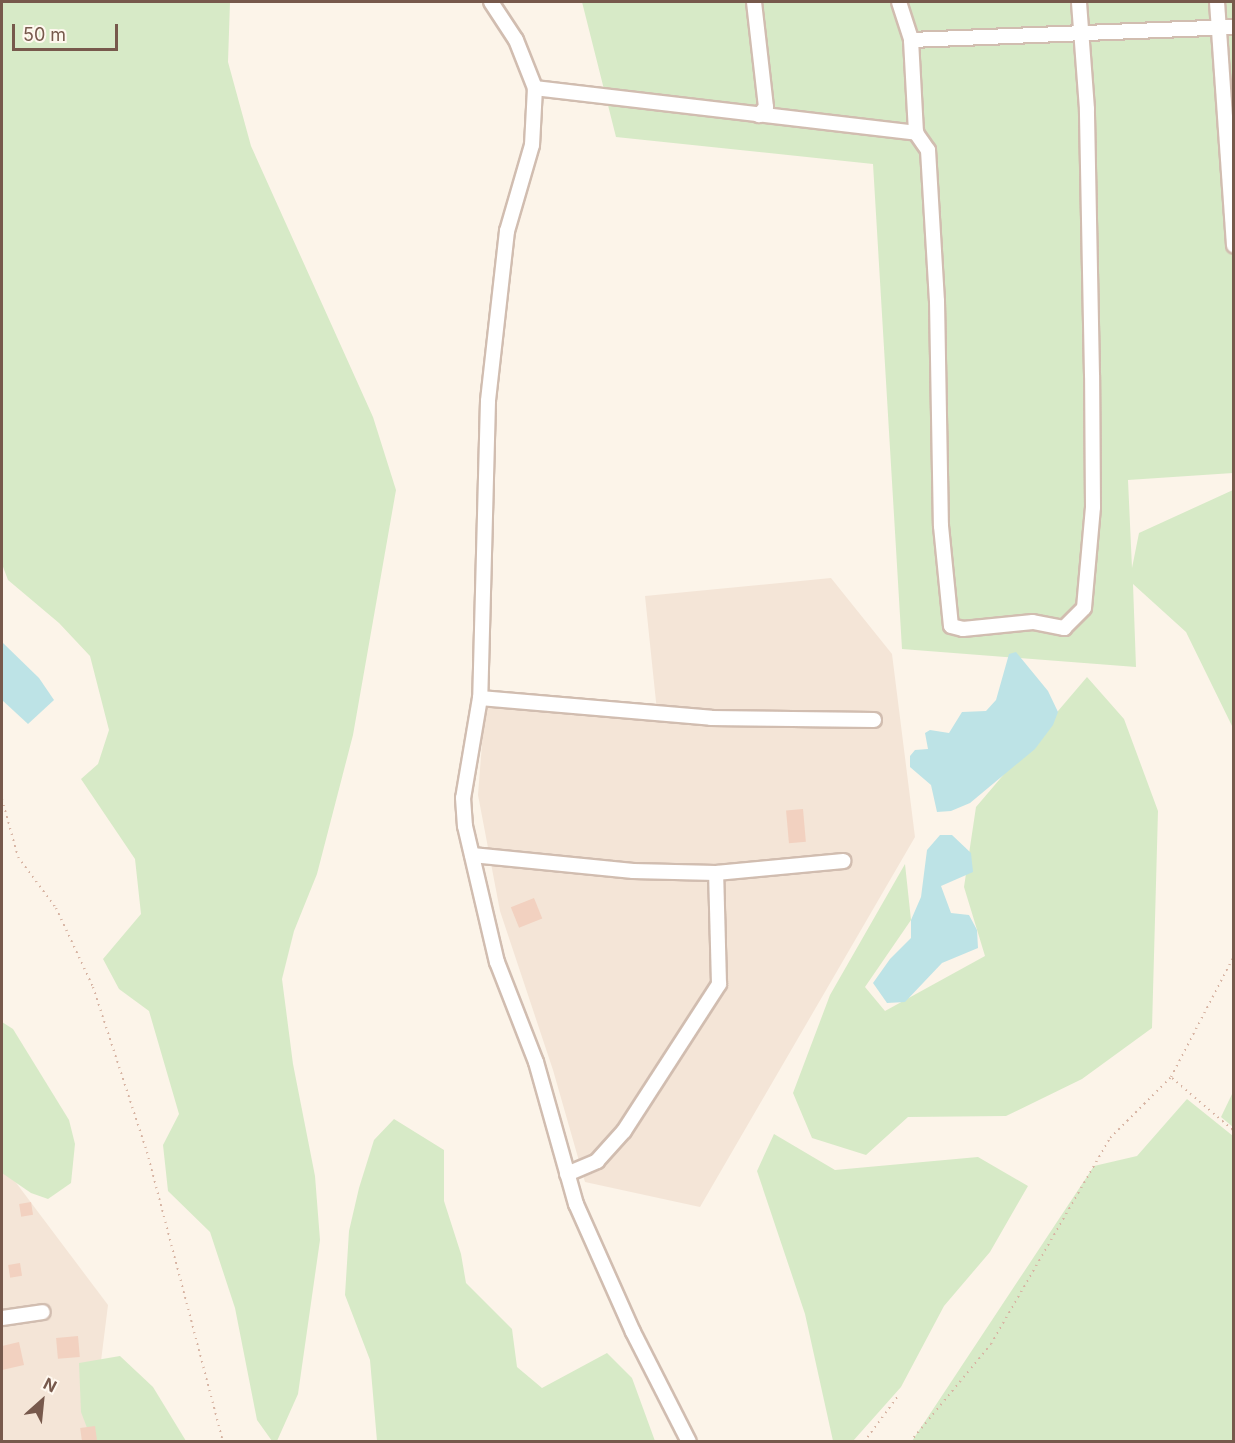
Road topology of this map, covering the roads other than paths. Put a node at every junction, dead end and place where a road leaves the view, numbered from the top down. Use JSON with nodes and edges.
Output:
{"nodes":[{"id":1,"x":491,"y":2,"type":"edge"},
{"id":2,"x":754,"y":2,"type":"edge"},
{"id":3,"x":900,"y":2,"type":"edge"},
{"id":4,"x":1079,"y":2,"type":"edge"},
{"id":5,"x":1217,"y":2,"type":"edge"},
{"id":6,"x":1218,"y":27,"type":"junction"},
{"id":7,"x":1233,"y":27,"type":"edge"},
{"id":8,"x":1080,"y":33,"type":"junction"},
{"id":9,"x":911,"y":40,"type":"junction"},
{"id":10,"x":535,"y":87,"type":"junction"},
{"id":11,"x":759,"y":115,"type":"junction"},
{"id":12,"x":916,"y":133,"type":"junction"},
{"id":13,"x":1233,"y":245,"type":"edge"},
{"id":14,"x":480,"y":698,"type":"junction"},
{"id":15,"x":874,"y":720,"type":"dead end"},
{"id":16,"x":472,"y":855,"type":"junction"},
{"id":17,"x":843,"y":861,"type":"dead end"},
{"id":18,"x":716,"y":873,"type":"junction"},
{"id":19,"x":567,"y":1174,"type":"junction"},
{"id":20,"x":43,"y":1312,"type":"dead end"},
{"id":21,"x":2,"y":1318,"type":"edge"},
{"id":22,"x":689,"y":1442,"type":"edge"}],
"edges":[{"from":1,"to":10,"type":"street"},
{"from":2,"to":11,"type":"street"},
{"from":3,"to":9,"type":"street"},
{"from":4,"to":8,"type":"street"},
{"from":5,"to":6,"type":"street"},
{"from":6,"to":7,"type":"street"},
{"from":6,"to":8,"type":"street"},
{"from":6,"to":13,"type":"street"},
{"from":8,"to":9,"type":"street"},
{"from":8,"to":12,"type":"street"},
{"from":9,"to":12,"type":"street"},
{"from":10,"to":11,"type":"street"},
{"from":10,"to":14,"type":"street"},
{"from":11,"to":12,"type":"street"},
{"from":14,"to":15,"type":"street"},
{"from":14,"to":16,"type":"street"},
{"from":16,"to":18,"type":"street"},
{"from":16,"to":19,"type":"street"},
{"from":17,"to":18,"type":"street"},
{"from":18,"to":19,"type":"street"},
{"from":19,"to":22,"type":"street"},
{"from":20,"to":21,"type":"street"}]}
